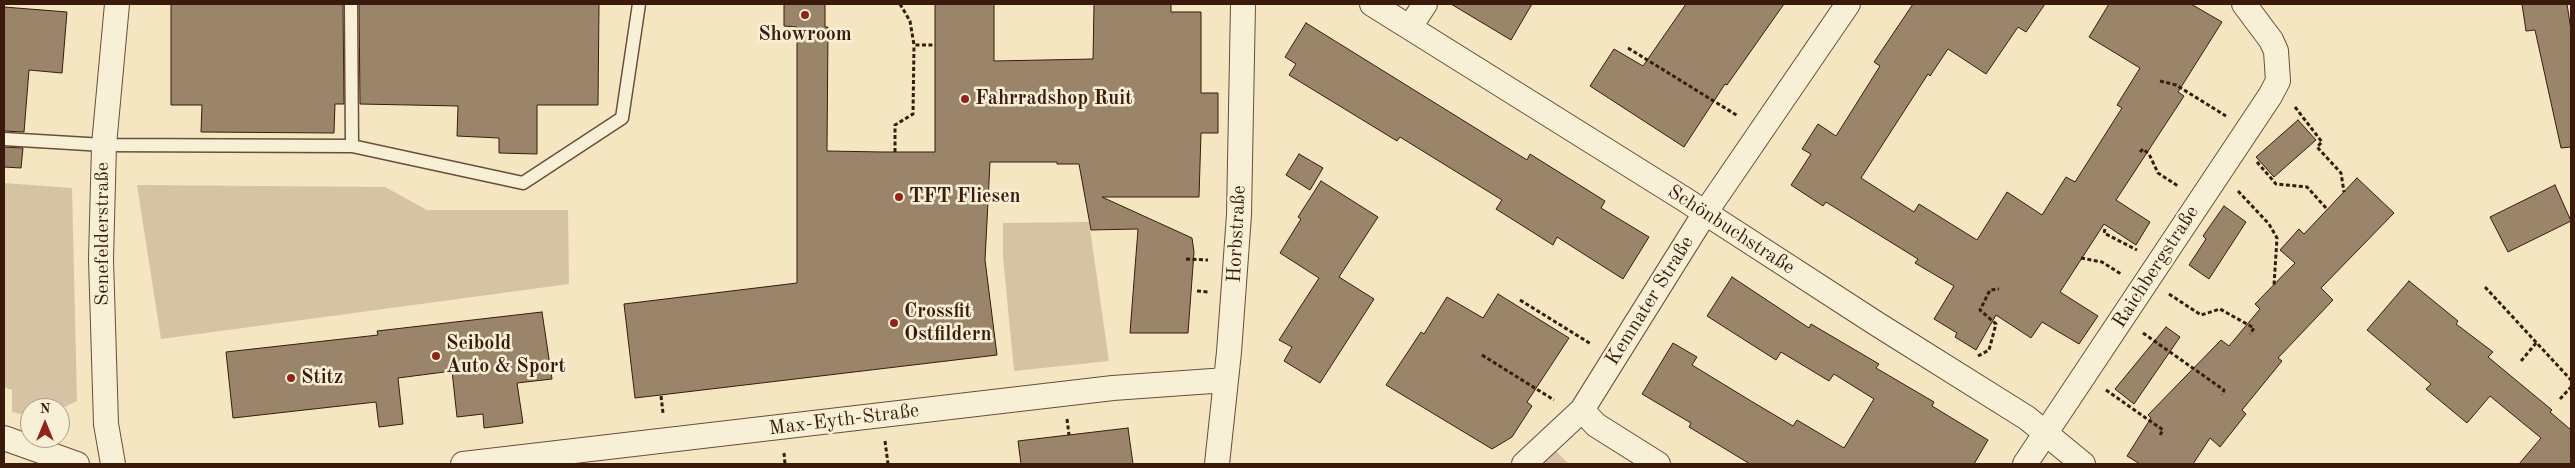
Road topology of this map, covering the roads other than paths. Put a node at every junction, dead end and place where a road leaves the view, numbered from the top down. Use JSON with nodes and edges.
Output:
{"nodes":[{"id":1,"x":117,"y":4,"type":"edge"},
{"id":2,"x":351,"y":4,"type":"edge"},
{"id":3,"x":639,"y":4,"type":"edge"},
{"id":4,"x":1243,"y":4,"type":"edge"},
{"id":5,"x":1372,"y":4,"type":"edge"},
{"id":6,"x":1425,"y":4,"type":"edge"},
{"id":7,"x":1848,"y":4,"type":"edge"},
{"id":8,"x":2244,"y":4,"type":"edge"},
{"id":9,"x":1410,"y":27,"type":"junction"},
{"id":10,"x":4,"y":139,"type":"edge"},
{"id":11,"x":104,"y":145,"type":"junction"},
{"id":12,"x":352,"y":146,"type":"junction"},
{"id":13,"x":1705,"y":213,"type":"junction"},
{"id":14,"x":1226,"y":380,"type":"junction"},
{"id":15,"x":1578,"y":412,"type":"junction"},
{"id":16,"x":2046,"y":432,"type":"junction"},
{"id":17,"x":4,"y":438,"type":"edge"},
{"id":18,"x":77,"y":464,"type":"edge"},
{"id":19,"x":113,"y":464,"type":"edge"},
{"id":20,"x":463,"y":464,"type":"edge"},
{"id":21,"x":1217,"y":464,"type":"edge"},
{"id":22,"x":1524,"y":464,"type":"edge"},
{"id":23,"x":1658,"y":464,"type":"edge"},
{"id":24,"x":2025,"y":464,"type":"edge"},
{"id":25,"x":2084,"y":464,"type":"edge"}],
"edges":[{"from":1,"to":11,"type":"street","name":"Senefelderstraße"},
{"from":2,"to":12,"type":"lane"},
{"from":3,"to":12,"type":"lane"},
{"from":4,"to":14,"type":"street","name":"Horbstraße"},
{"from":5,"to":9,"type":"street","name":"Schönbuchstraße"},
{"from":6,"to":9,"type":"street"},
{"from":7,"to":13,"type":"street","name":"Kemnater Straße"},
{"from":8,"to":16,"type":"street","name":"Raichbergstraße"},
{"from":9,"to":13,"type":"street","name":"Schönbuchstraße"},
{"from":10,"to":11,"type":"lane"},
{"from":11,"to":12,"type":"lane"},
{"from":11,"to":19,"type":"street","name":"Senefelderstraße"},
{"from":13,"to":15,"type":"street","name":"Kemnater Straße"},
{"from":13,"to":16,"type":"street","name":"Schönbuchstraße"},
{"from":14,"to":20,"type":"street","name":"Max-Eyth-Straße"},
{"from":14,"to":21,"type":"street","name":"Horbstraße"},
{"from":15,"to":22,"type":"street","name":"Kemnater Straße"},
{"from":15,"to":23,"type":"street"},
{"from":16,"to":24,"type":"street","name":"Raichbergstraße"},
{"from":16,"to":25,"type":"street","name":"Schönbuchstraße"},
{"from":17,"to":18,"type":"street"}]}
